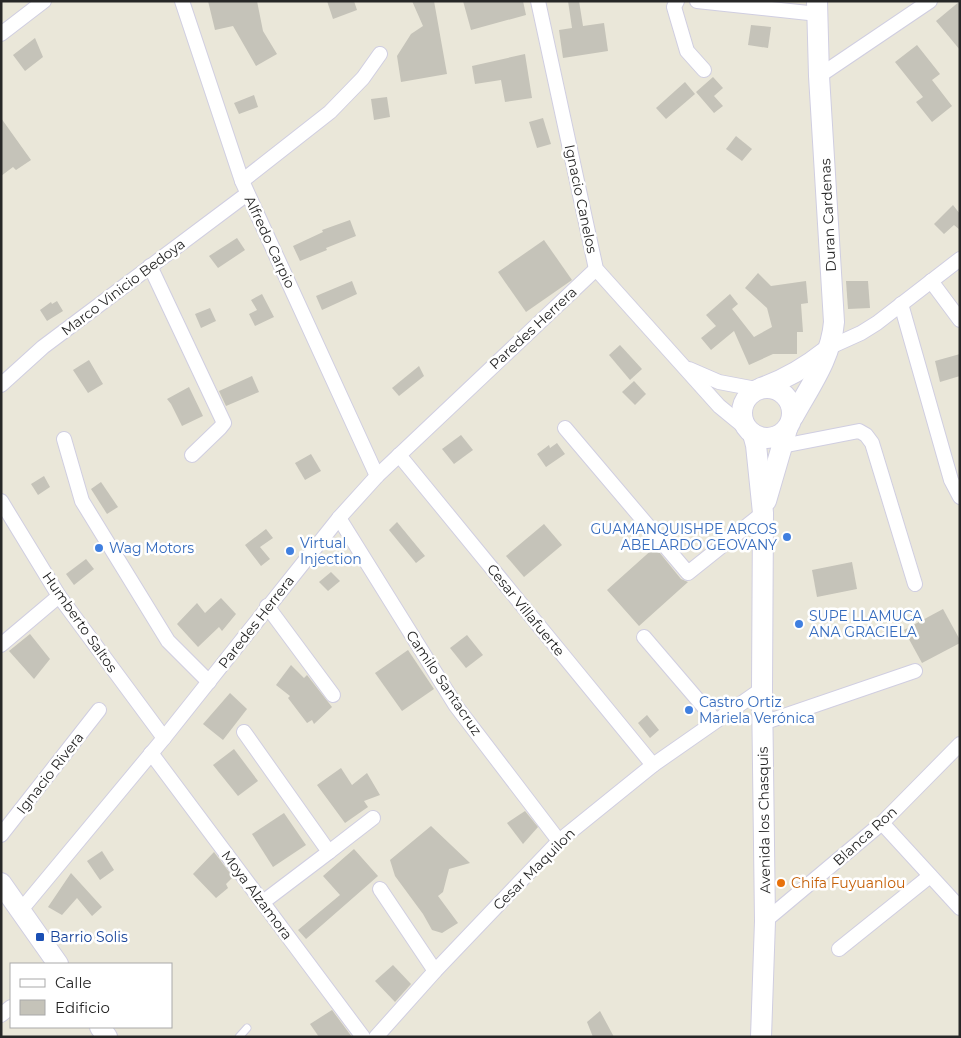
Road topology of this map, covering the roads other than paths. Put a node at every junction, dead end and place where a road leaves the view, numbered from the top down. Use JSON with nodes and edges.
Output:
{"nodes":[{"id":1,"x":44,"y":1,"type":"edge"},
{"id":2,"x":182,"y":1,"type":"edge"},
{"id":3,"x":538,"y":1,"type":"edge"},
{"id":4,"x":677,"y":1,"type":"edge"},
{"id":5,"x":697,"y":1,"type":"edge"},
{"id":6,"x":930,"y":1,"type":"edge"},
{"id":7,"x":818,"y":8,"type":"edge"},
{"id":8,"x":1,"y":34,"type":"edge"},
{"id":9,"x":380,"y":54,"type":"dead end"},
{"id":10,"x":704,"y":70,"type":"dead end"},
{"id":11,"x":819,"y":76,"type":"junction"},
{"id":12,"x":245,"y":188,"type":"junction"},
{"id":13,"x":960,"y":258,"type":"edge"},
{"id":14,"x":150,"y":266,"type":"junction"},
{"id":15,"x":596,"y":269,"type":"junction"},
{"id":16,"x":931,"y":281,"type":"junction"},
{"id":17,"x":901,"y":304,"type":"junction"},
{"id":18,"x":960,"y":320,"type":"edge"},
{"id":19,"x":830,"y":347,"type":"junction"},
{"id":20,"x":684,"y":366,"type":"junction"},
{"id":21,"x":1,"y":385,"type":"edge"},
{"id":22,"x":759,"y":389,"type":"junction"},
{"id":23,"x":565,"y":428,"type":"dead end"},
{"id":24,"x":750,"y":431,"type":"junction"},
{"id":25,"x":787,"y":431,"type":"junction"},
{"id":26,"x":64,"y":439,"type":"dead end"},
{"id":27,"x":192,"y":455,"type":"dead end"},
{"id":28,"x":398,"y":455,"type":"junction"},
{"id":29,"x":377,"y":476,"type":"junction"},
{"id":30,"x":960,"y":497,"type":"edge"},
{"id":31,"x":1,"y":501,"type":"edge"},
{"id":32,"x":763,"y":513,"type":"junction"},
{"id":33,"x":339,"y":518,"type":"junction"},
{"id":34,"x":915,"y":584,"type":"dead end"},
{"id":35,"x":60,"y":596,"type":"junction"},
{"id":36,"x":267,"y":606,"type":"junction"},
{"id":37,"x":644,"y":637,"type":"dead end"},
{"id":38,"x":1,"y":645,"type":"edge"},
{"id":39,"x":914,"y":671,"type":"dead end"},
{"id":40,"x":209,"y":682,"type":"junction"},
{"id":41,"x":762,"y":689,"type":"junction"},
{"id":42,"x":333,"y":694,"type":"dead end"},
{"id":43,"x":98,"y":710,"type":"dead end"},
{"id":44,"x":715,"y":720,"type":"junction"},
{"id":45,"x":763,"y":723,"type":"junction"},
{"id":46,"x":244,"y":732,"type":"dead end"},
{"id":47,"x":164,"y":738,"type":"junction"},
{"id":48,"x":960,"y":744,"type":"edge"},
{"id":49,"x":151,"y":753,"type":"junction"},
{"id":50,"x":653,"y":765,"type":"junction"},
{"id":51,"x":373,"y":818,"type":"dead end"},
{"id":52,"x":882,"y":823,"type":"junction"},
{"id":53,"x":1,"y":835,"type":"edge"},
{"id":54,"x":559,"y":840,"type":"junction"},
{"id":55,"x":329,"y":852,"type":"junction"},
{"id":56,"x":930,"y":876,"type":"junction"},
{"id":57,"x":1,"y":883,"type":"edge"},
{"id":58,"x":380,"y":889,"type":"dead end"},
{"id":59,"x":263,"y":902,"type":"junction"},
{"id":60,"x":960,"y":908,"type":"edge"},
{"id":61,"x":21,"y":910,"type":"junction"},
{"id":62,"x":765,"y":921,"type":"junction"},
{"id":63,"x":839,"y":949,"type":"dead end"},
{"id":64,"x":57,"y":963,"type":"edge"},
{"id":65,"x":435,"y":971,"type":"junction"},
{"id":66,"x":247,"y":1028,"type":"dead end"},
{"id":67,"x":239,"y":1037,"type":"edge"},
{"id":68,"x":363,"y":1037,"type":"edge"},
{"id":69,"x":376,"y":1037,"type":"edge"},
{"id":70,"x":761,"y":1037,"type":"edge"}],
"edges":[{"from":1,"to":8,"type":"street"},
{"from":2,"to":12,"type":"street","name":"Alfredo Carpio"},
{"from":3,"to":15,"type":"street","name":"Ignacio Canelos"},
{"from":4,"to":10,"type":"street"},
{"from":5,"to":7,"type":"street"},
{"from":6,"to":11,"type":"street"},
{"from":7,"to":11,"type":"street","name":"Duran Cardenas"},
{"from":9,"to":12,"type":"street","name":"Marco Vinicio Bedoya"},
{"from":11,"to":19,"type":"street","name":"Duran Cardenas"},
{"from":12,"to":14,"type":"street","name":"Marco Vinicio Bedoya"},
{"from":12,"to":29,"type":"street","name":"Alfredo Carpio"},
{"from":13,"to":16,"type":"street"},
{"from":14,"to":21,"type":"street","name":"Marco Vinicio Bedoya"},
{"from":14,"to":27,"type":"street"},
{"from":15,"to":20,"type":"street","name":"Ignacio Canelos"},
{"from":15,"to":28,"type":"street","name":"Paredes Herrera"},
{"from":16,"to":17,"type":"street"},
{"from":16,"to":18,"type":"street"},
{"from":17,"to":19,"type":"street"},
{"from":17,"to":30,"type":"street"},
{"from":19,"to":22,"type":"street"},
{"from":19,"to":25,"type":"street","name":"Duran Cardenas"},
{"from":20,"to":22,"type":"street","name":"Ignacio Canelos"},
{"from":20,"to":24,"type":"street","name":"Ignacio Canelos"},
{"from":22,"to":24,"type":"street"},
{"from":22,"to":25,"type":"street"},
{"from":23,"to":32,"type":"street"},
{"from":24,"to":25,"type":"street"},
{"from":24,"to":32,"type":"street","name":"Avenida los Chasquis"},
{"from":25,"to":32,"type":"street","name":"Avenida los Chasquis"},
{"from":25,"to":34,"type":"street"},
{"from":26,"to":40,"type":"street"},
{"from":28,"to":29,"type":"street","name":"Paredes Herrera"},
{"from":28,"to":50,"type":"street","name":"Cesar Villafuerte"},
{"from":29,"to":33,"type":"street","name":"Paredes Herrera"},
{"from":31,"to":35,"type":"street","name":"Humberto Saltos"},
{"from":32,"to":41,"type":"street","name":"Avenida los Chasquis"},
{"from":33,"to":36,"type":"street","name":"Paredes Herrera"},
{"from":33,"to":54,"type":"street","name":"Camilo Santacruz"},
{"from":35,"to":38,"type":"street"},
{"from":35,"to":47,"type":"street","name":"Humberto Saltos"},
{"from":36,"to":40,"type":"street","name":"Paredes Herrera"},
{"from":36,"to":42,"type":"street"},
{"from":37,"to":44,"type":"street"},
{"from":39,"to":45,"type":"street"},
{"from":40,"to":47,"type":"street","name":"Paredes Herrera"},
{"from":41,"to":44,"type":"street","name":"Cesar Maquilon"},
{"from":41,"to":45,"type":"street","name":"Avenida los Chasquis"},
{"from":43,"to":53,"type":"street","name":"Ignacio Rivera"},
{"from":44,"to":50,"type":"street","name":"Cesar Maquilon"},
{"from":45,"to":62,"type":"street","name":"Avenida los Chasquis"},
{"from":46,"to":55,"type":"street"},
{"from":47,"to":49,"type":"street","name":"Paredes Herrera"},
{"from":48,"to":52,"type":"street","name":"Blanca Ron"},
{"from":49,"to":59,"type":"street","name":"Moya Alzamora"},
{"from":49,"to":61,"type":"street","name":"Paredes Herrera"},
{"from":50,"to":54,"type":"street","name":"Cesar Maquilon"},
{"from":51,"to":55,"type":"street"},
{"from":52,"to":56,"type":"street"},
{"from":52,"to":62,"type":"street","name":"Blanca Ron"},
{"from":54,"to":65,"type":"street","name":"Cesar Maquilon"},
{"from":55,"to":59,"type":"street"},
{"from":56,"to":60,"type":"street"},
{"from":56,"to":63,"type":"street"},
{"from":57,"to":61,"type":"street"},
{"from":58,"to":65,"type":"street"},
{"from":59,"to":68,"type":"street","name":"Moya Alzamora"},
{"from":61,"to":64,"type":"street"},
{"from":62,"to":70,"type":"street","name":"Avenida los Chasquis"},
{"from":65,"to":69,"type":"street","name":"Cesar Maquilon"},
{"from":66,"to":67,"type":"lane"}]}
